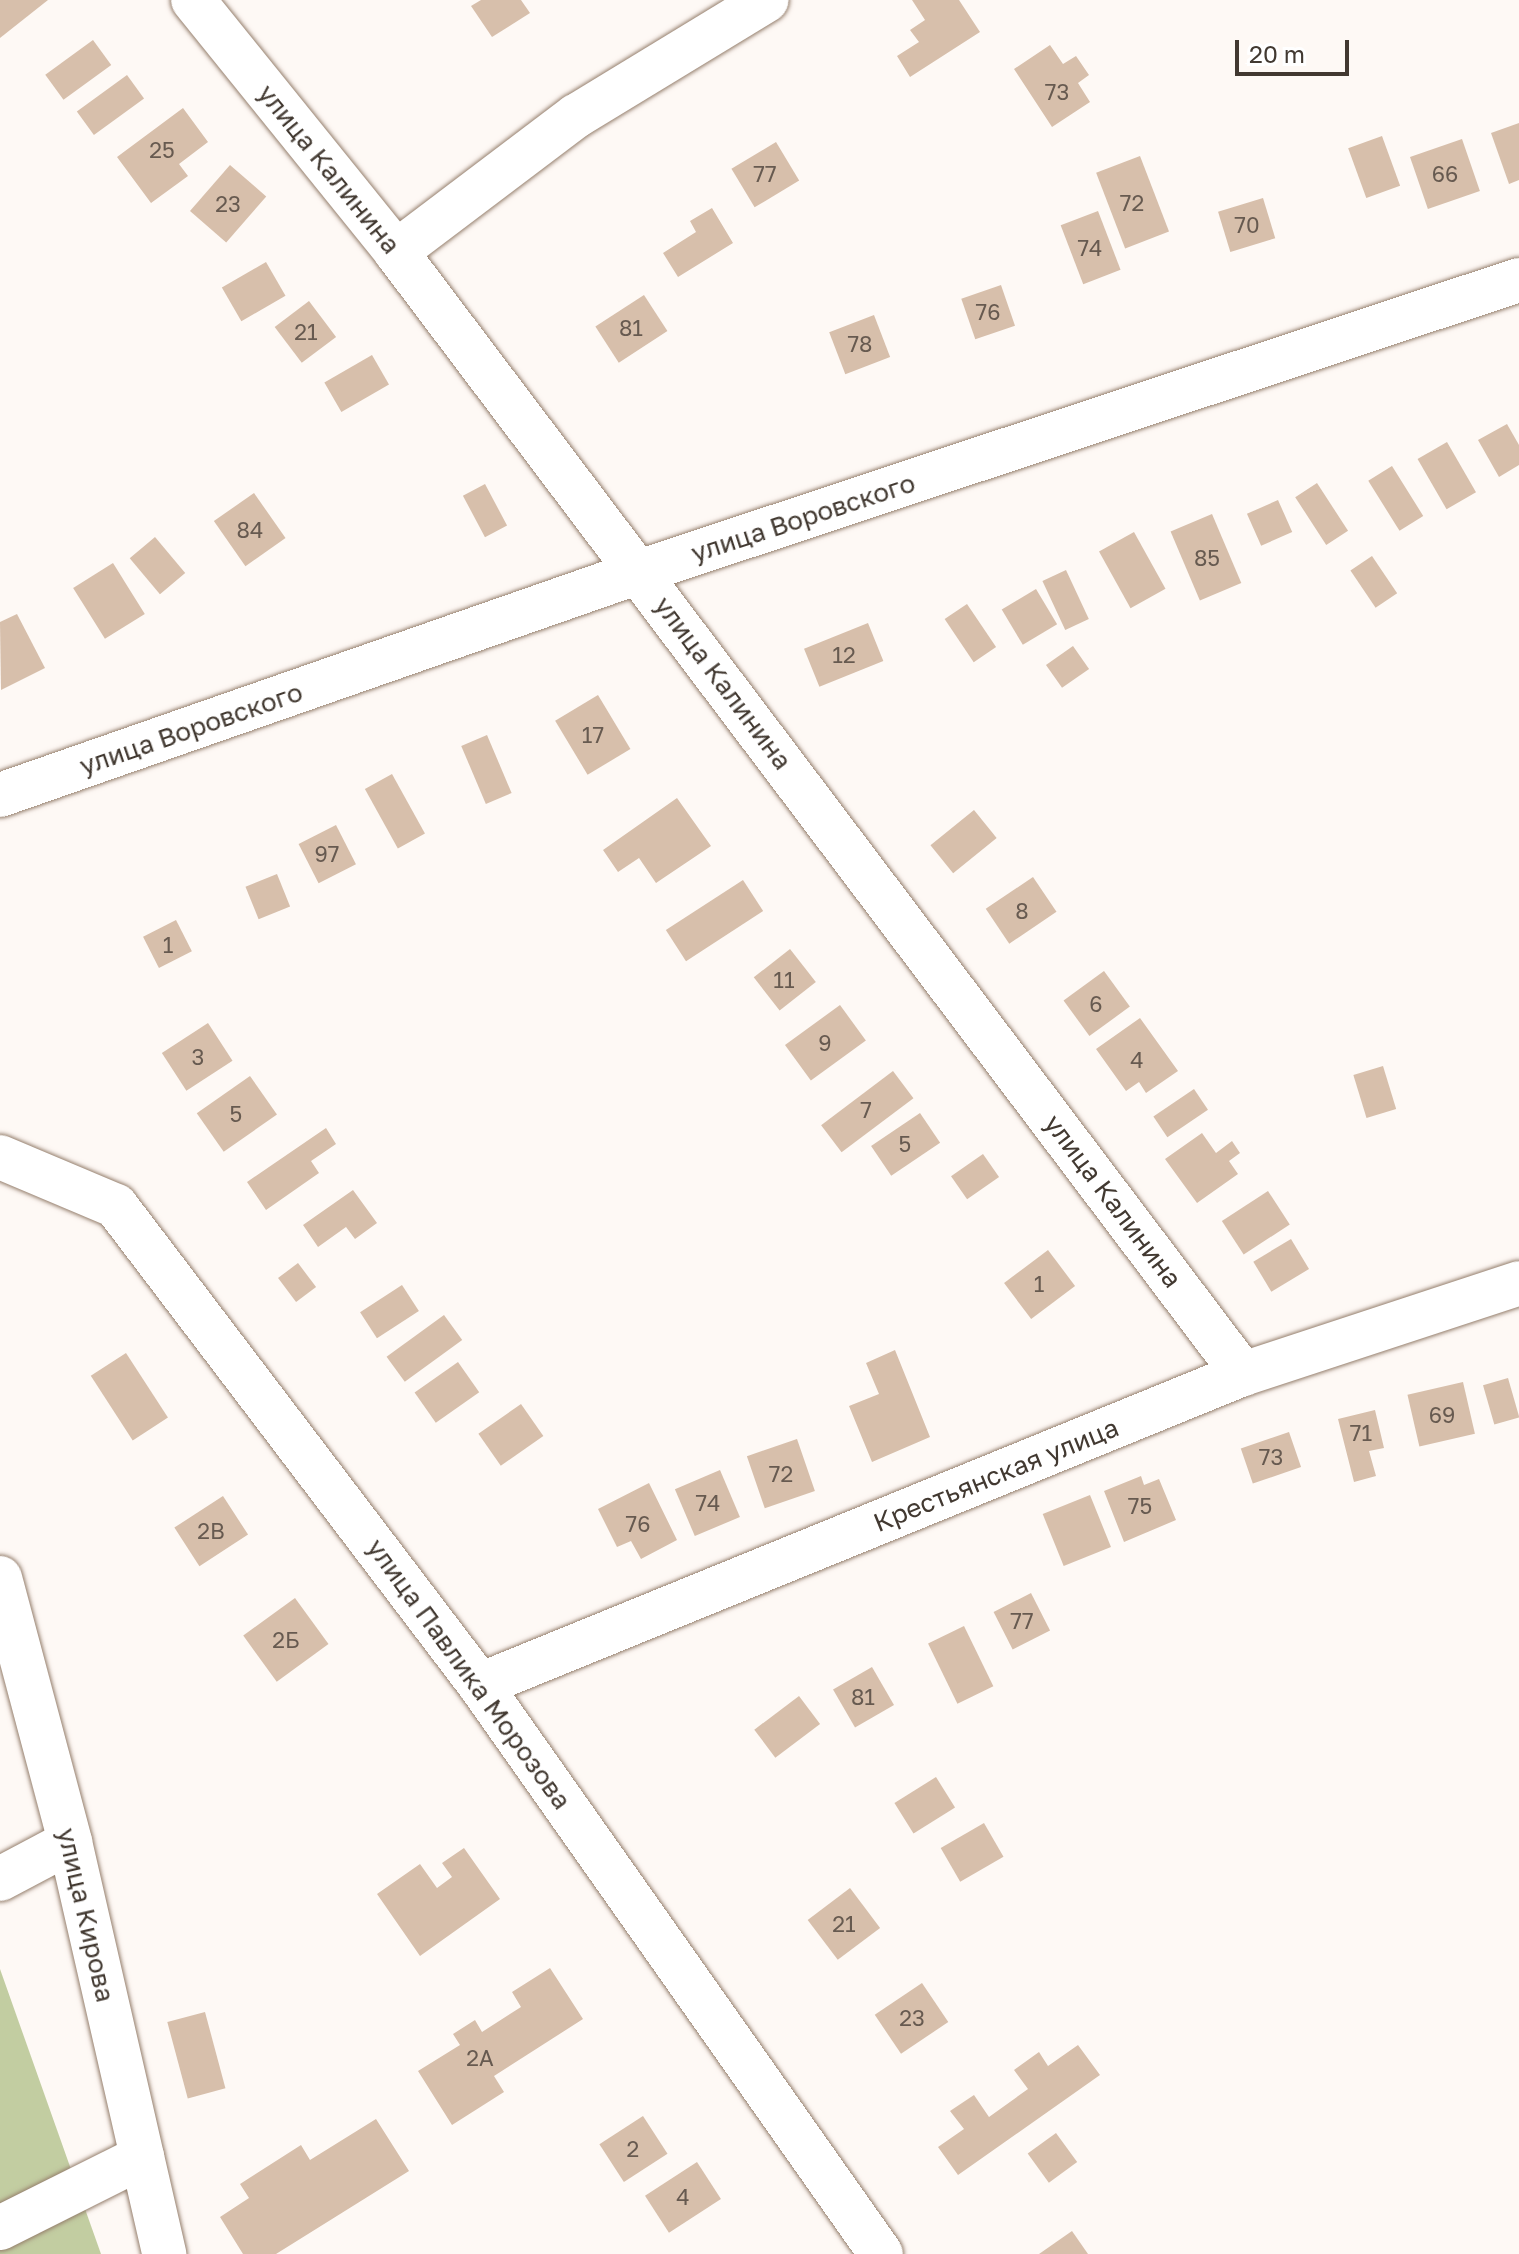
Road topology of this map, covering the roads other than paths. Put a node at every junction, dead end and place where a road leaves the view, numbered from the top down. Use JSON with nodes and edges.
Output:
{"nodes":[{"id":1,"x":193,"y":0,"type":"edge"},
{"id":2,"x":767,"y":0,"type":"edge"},
{"id":3,"x":396,"y":252,"type":"junction"},
{"id":4,"x":1519,"y":280,"type":"edge"},
{"id":5,"x":639,"y":572,"type":"junction"},
{"id":6,"x":0,"y":795,"type":"edge"},
{"id":7,"x":0,"y":1157,"type":"edge"},
{"id":8,"x":1519,"y":1283,"type":"edge"},
{"id":9,"x":1243,"y":1374,"type":"junction"},
{"id":10,"x":0,"y":1578,"type":"edge"},
{"id":11,"x":480,"y":1685,"type":"junction"},
{"id":12,"x":70,"y":1842,"type":"junction"},
{"id":13,"x":0,"y":1879,"type":"edge"},
{"id":14,"x":142,"y":2157,"type":"junction"},
{"id":15,"x":0,"y":2228,"type":"edge"},
{"id":16,"x":164,"y":2254,"type":"edge"},
{"id":17,"x":881,"y":2254,"type":"edge"}],
"edges":[{"from":1,"to":3,"type":"street","name":"улица Калинина"},
{"from":2,"to":3,"type":"street"},
{"from":3,"to":5,"type":"street","name":"улица Калинина"},
{"from":4,"to":5,"type":"street","name":"улица Воровского"},
{"from":5,"to":6,"type":"street","name":"улица Воровского"},
{"from":5,"to":9,"type":"street","name":"улица Калинина"},
{"from":7,"to":11,"type":"street","name":"улица Павлика Морозова"},
{"from":8,"to":9,"type":"street","name":"Крестьянская улица"},
{"from":9,"to":11,"type":"street","name":"Крестьянская улица"},
{"from":10,"to":12,"type":"street","name":"улица Кирова"},
{"from":11,"to":17,"type":"street","name":"улица Павлика Морозова"},
{"from":12,"to":13,"type":"street"},
{"from":12,"to":14,"type":"street","name":"улица Кирова"},
{"from":14,"to":15,"type":"street"},
{"from":14,"to":16,"type":"street","name":"улица Кирова"}]}
